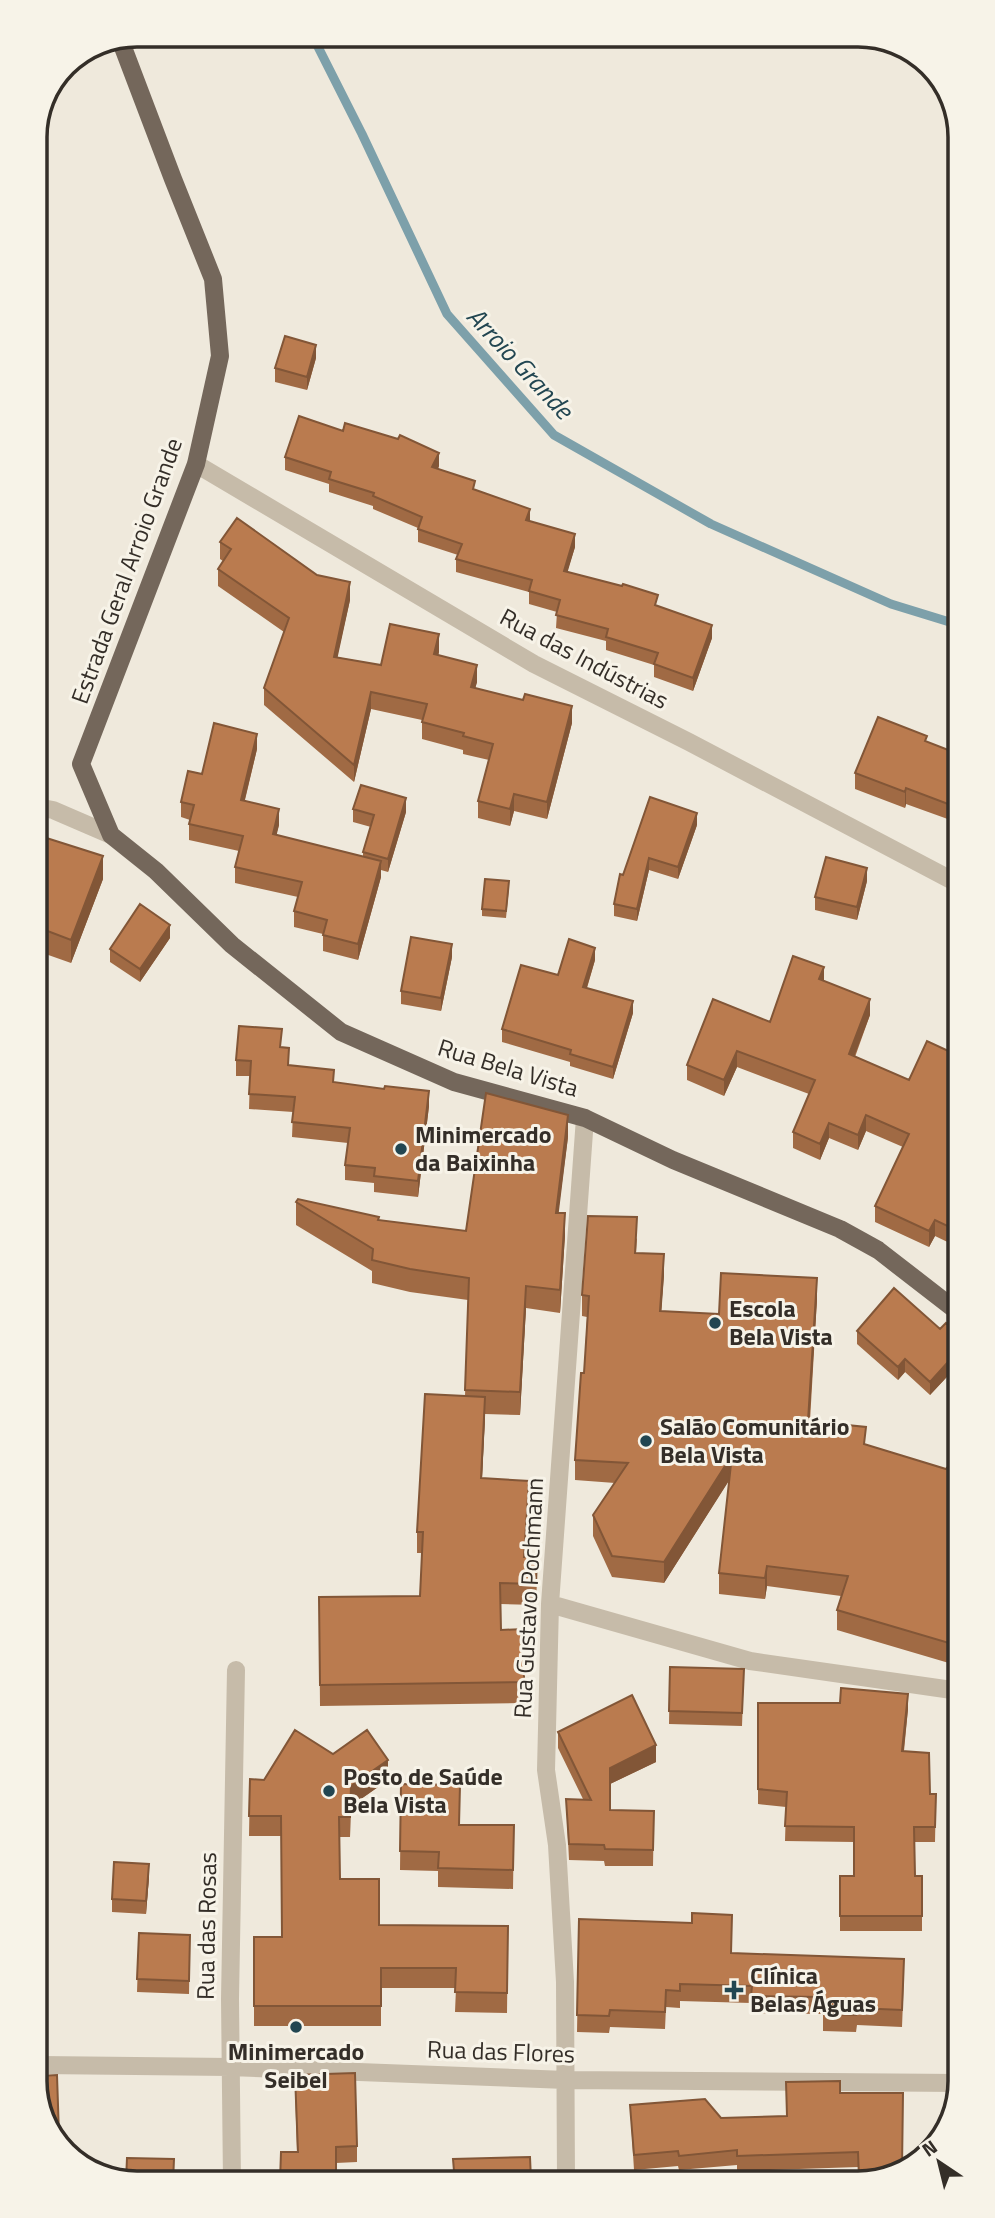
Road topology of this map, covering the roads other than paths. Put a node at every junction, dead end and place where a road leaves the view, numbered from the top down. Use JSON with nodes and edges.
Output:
{"nodes":[{"id":1,"x":124,"y":49,"type":"edge"},
{"id":2,"x":196,"y":464,"type":"junction"},
{"id":3,"x":47,"y":811,"type":"edge"},
{"id":4,"x":111,"y":835,"type":"junction"},
{"id":5,"x":948,"y":878,"type":"edge"},
{"id":6,"x":585,"y":1118,"type":"junction"},
{"id":7,"x":948,"y":1304,"type":"edge"},
{"id":8,"x":550,"y":1604,"type":"junction"},
{"id":9,"x":236,"y":1670,"type":"dead end"},
{"id":10,"x":948,"y":1689,"type":"edge"},
{"id":11,"x":47,"y":2065,"type":"edge"},
{"id":12,"x":230,"y":2067,"type":"junction"},
{"id":13,"x":566,"y":2080,"type":"junction"},
{"id":14,"x":948,"y":2083,"type":"edge"},
{"id":15,"x":232,"y":2171,"type":"edge"},
{"id":16,"x":566,"y":2171,"type":"edge"}],
"edges":[{"from":1,"to":2,"type":"main road","name":"Estrada Geral Arroio Grande"},
{"from":2,"to":4,"type":"main road","name":"Estrada Geral Arroio Grande"},
{"from":2,"to":5,"type":"street","name":"Rua das Indústrias"},
{"from":3,"to":4,"type":"street","name":"Rua Bela Vista"},
{"from":4,"to":6,"type":"main road","name":"Rua Bela Vista"},
{"from":6,"to":7,"type":"main road","name":"Rua Bela Vista"},
{"from":6,"to":8,"type":"street","name":"Rua Gustavo Pochmann"},
{"from":8,"to":10,"type":"street"},
{"from":8,"to":13,"type":"street","name":"Rua Gustavo Pochmann"},
{"from":9,"to":12,"type":"street","name":"Rua das Rosas"},
{"from":11,"to":12,"type":"street","name":"Rua das Flores"},
{"from":12,"to":13,"type":"street","name":"Rua das Flores"},
{"from":12,"to":15,"type":"street","name":"Rua das Rosas"},
{"from":13,"to":14,"type":"street","name":"Rua das Flores"},
{"from":13,"to":16,"type":"street","name":"Rua Gustavo Pochmann"}]}
